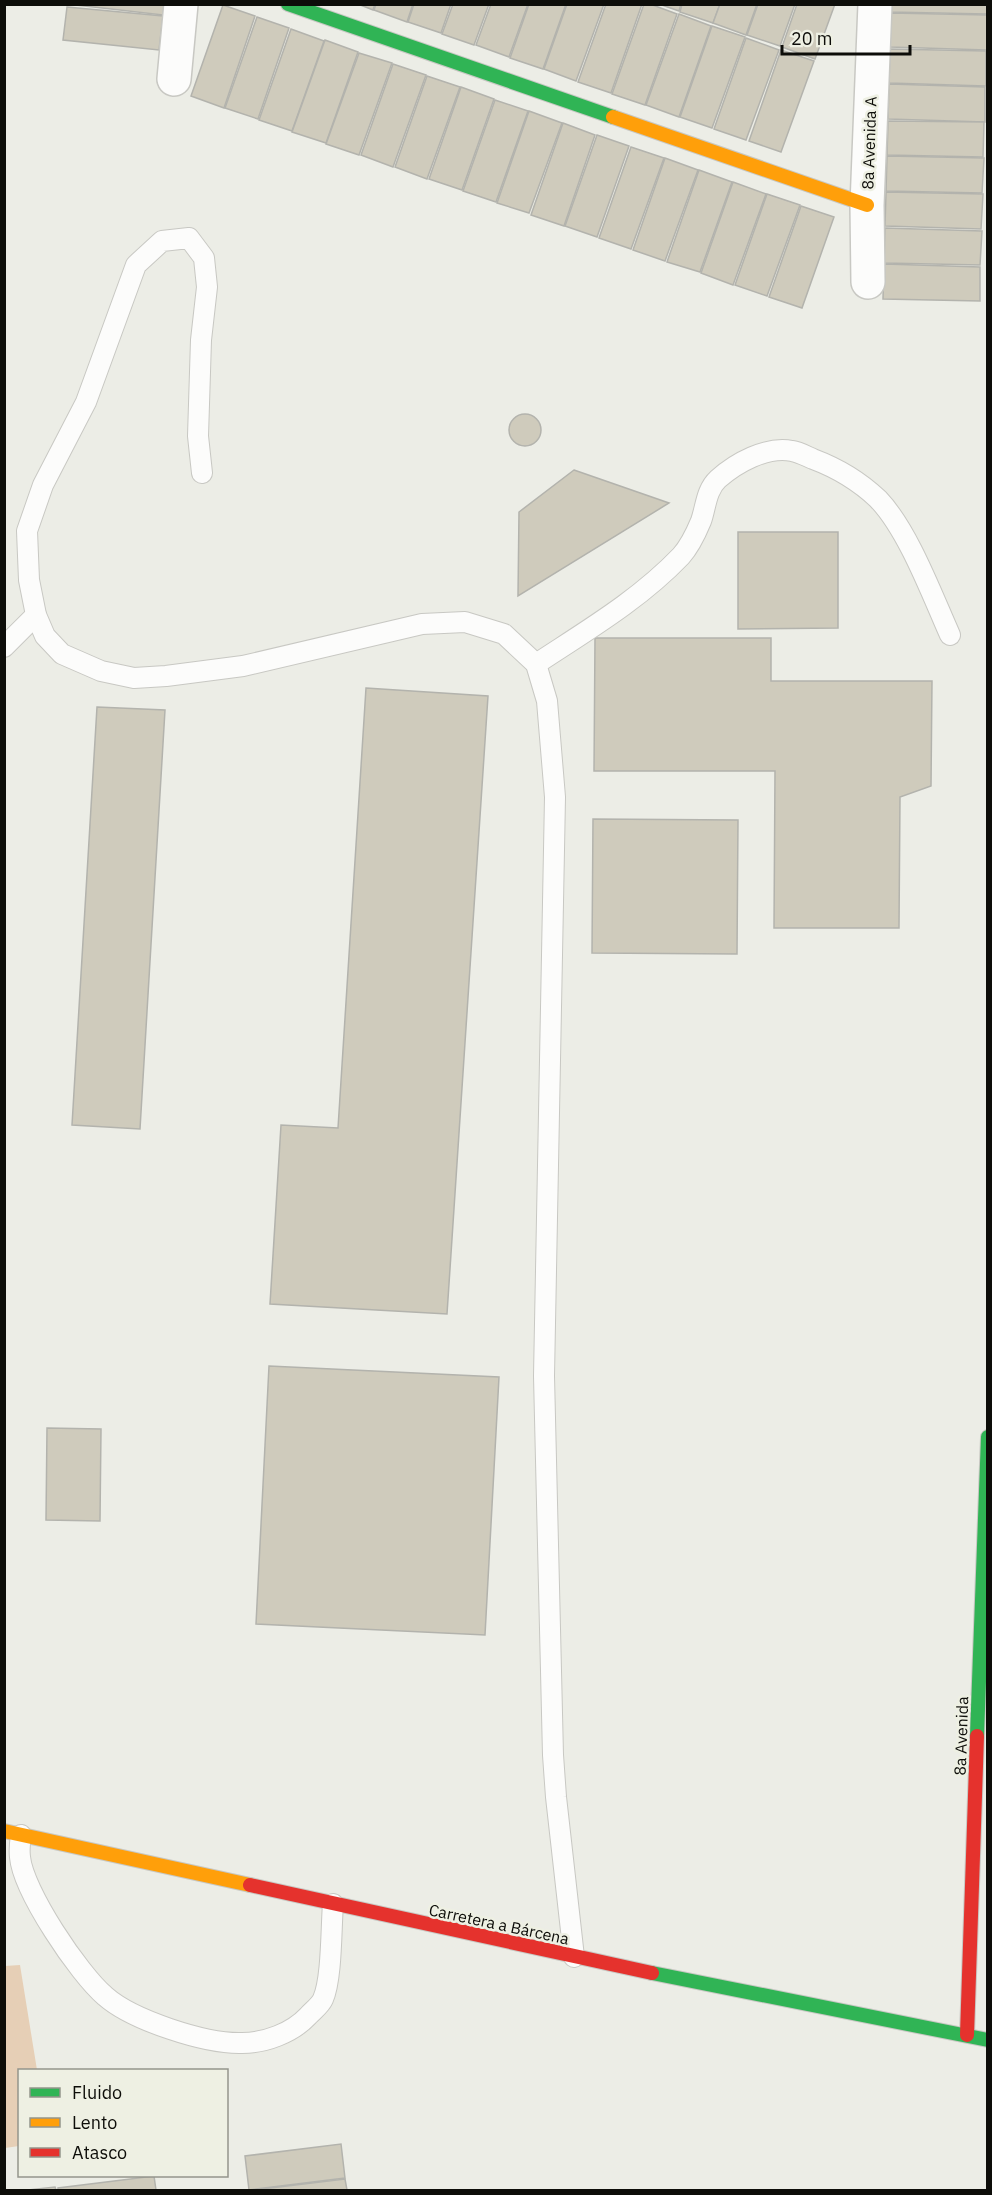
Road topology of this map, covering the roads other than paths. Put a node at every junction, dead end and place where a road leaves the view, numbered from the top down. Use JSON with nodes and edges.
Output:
{"nodes":[{"id":1,"x":181,"y":4,"type":"edge"},
{"id":2,"x":288,"y":4,"type":"edge"},
{"id":3,"x":875,"y":4,"type":"edge"},
{"id":4,"x":174,"y":79,"type":"dead end"},
{"id":5,"x":867,"y":206,"type":"junction"},
{"id":6,"x":868,"y":282,"type":"dead end"},
{"id":7,"x":202,"y":473,"type":"dead end"},
{"id":8,"x":36,"y":615,"type":"junction"},
{"id":9,"x":951,"y":635,"type":"dead end"},
{"id":10,"x":4,"y":646,"type":"edge"},
{"id":11,"x":536,"y":664,"type":"junction"},
{"id":12,"x":987,"y":1437,"type":"edge"},
{"id":13,"x":13,"y":1833,"type":"edge"},
{"id":14,"x":333,"y":1904,"type":"junction"},
{"id":15,"x":574,"y":1957,"type":"junction"},
{"id":16,"x":967,"y":2036,"type":"junction"},
{"id":17,"x":987,"y":2040,"type":"edge"}],
"edges":[{"from":1,"to":4,"type":"street"},
{"from":2,"to":5,"type":"street"},
{"from":3,"to":5,"type":"street","name":"8a Avenida A"},
{"from":5,"to":6,"type":"street","name":"8a Avenida A"},
{"from":7,"to":8,"type":"lane"},
{"from":8,"to":10,"type":"lane"},
{"from":8,"to":11,"type":"lane"},
{"from":9,"to":11,"type":"lane"},
{"from":11,"to":15,"type":"lane"},
{"from":12,"to":16,"type":"street","name":"8a Avenida"},
{"from":13,"to":14,"type":"street","name":"Carretera a Bárcena"},
{"from":13,"to":14,"type":"lane"},
{"from":14,"to":15,"type":"street","name":"Carretera a Bárcena"},
{"from":15,"to":16,"type":"street","name":"Carretera a Bárcena"},
{"from":16,"to":17,"type":"street","name":"Carretera a Bárcena"}]}
